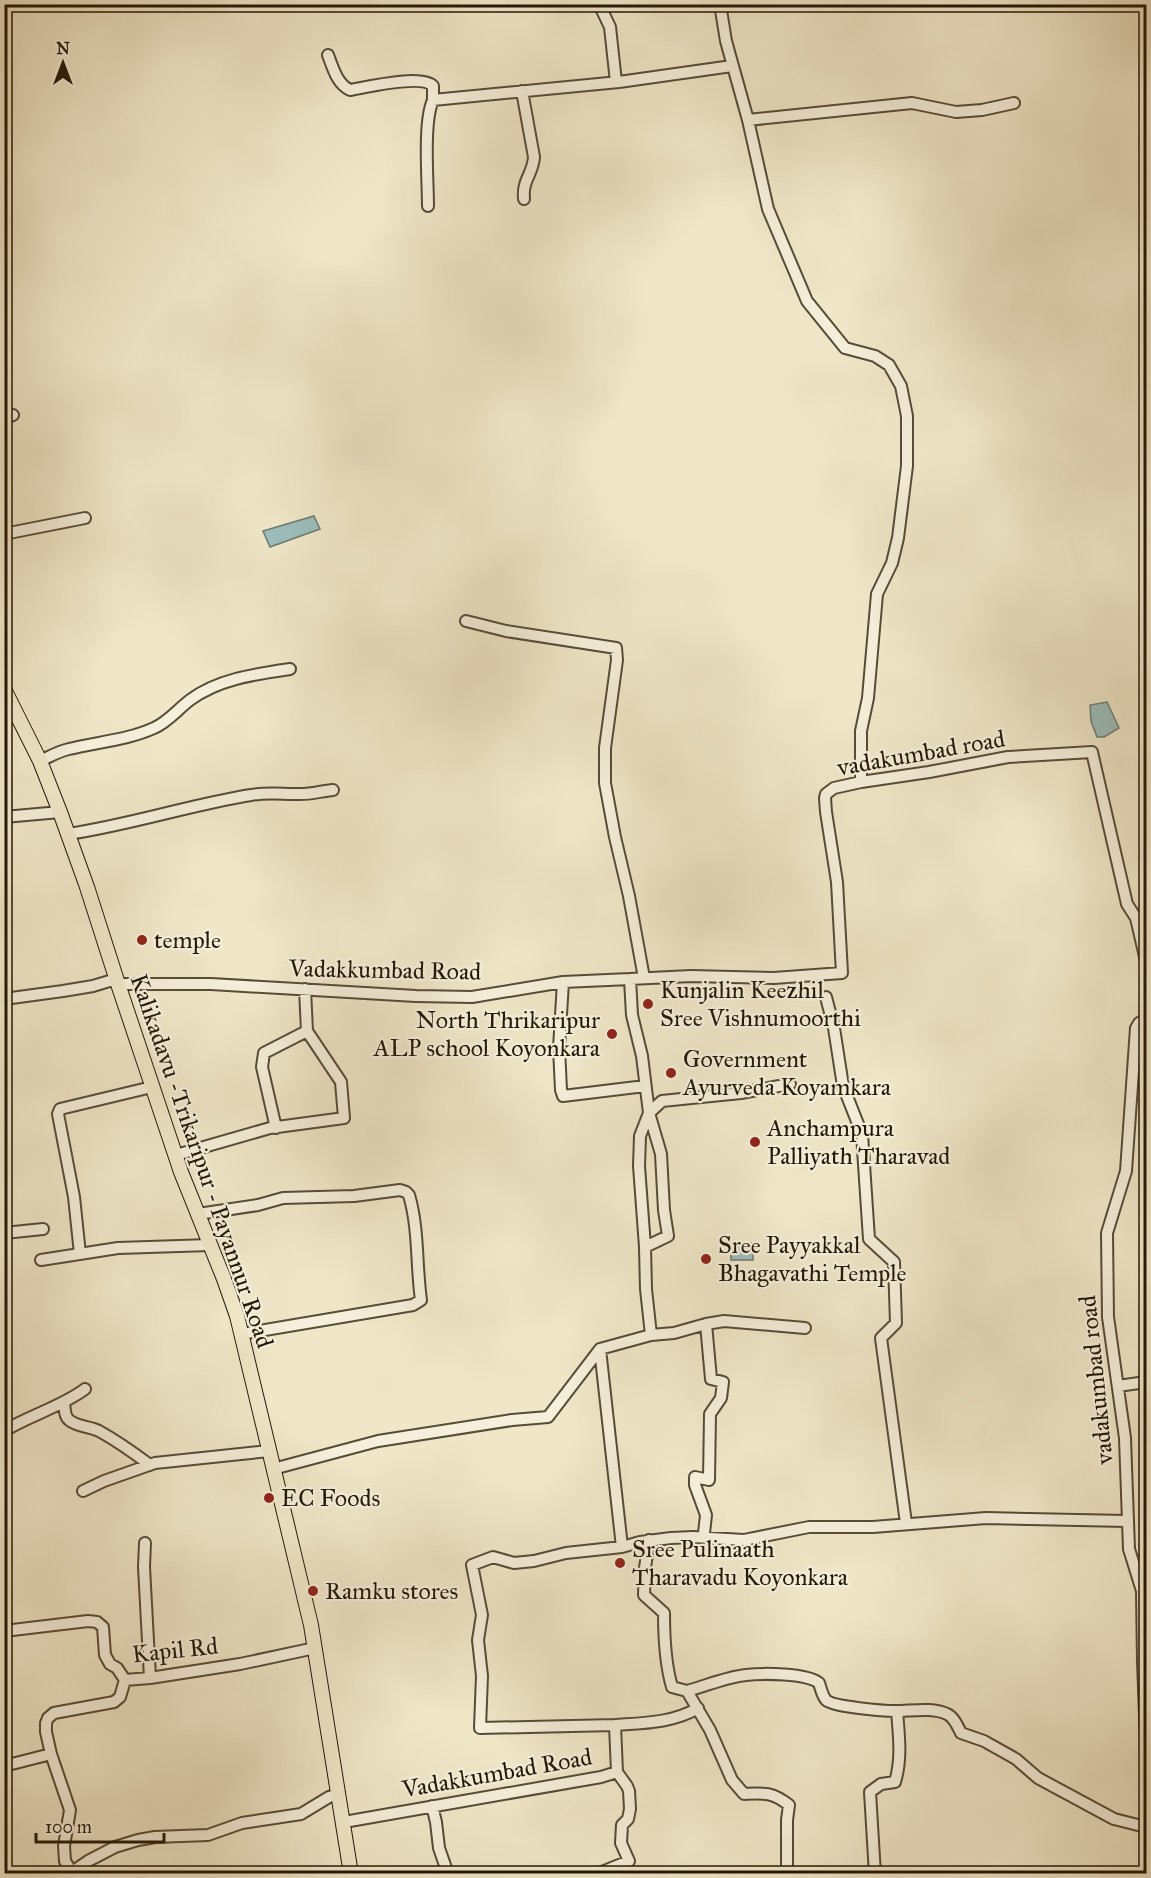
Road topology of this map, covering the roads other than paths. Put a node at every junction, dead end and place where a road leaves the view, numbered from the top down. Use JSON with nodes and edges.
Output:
{"nodes":[{"id":1,"x":599,"y":4,"type":"edge"},
{"id":2,"x":720,"y":4,"type":"edge"},
{"id":3,"x":328,"y":55,"type":"dead end"},
{"id":4,"x":732,"y":66,"type":"junction"},
{"id":5,"x":616,"y":82,"type":"junction"},
{"id":6,"x":522,"y":91,"type":"junction"},
{"id":7,"x":433,"y":100,"type":"junction"},
{"id":8,"x":1014,"y":103,"type":"dead end"},
{"id":9,"x":748,"y":120,"type":"junction"},
{"id":10,"x":524,"y":199,"type":"dead end"},
{"id":11,"x":428,"y":206,"type":"dead end"},
{"id":12,"x":85,"y":518,"type":"dead end"},
{"id":13,"x":4,"y":534,"type":"edge"},
{"id":14,"x":466,"y":621,"type":"dead end"},
{"id":15,"x":290,"y":669,"type":"dead end"},
{"id":16,"x":4,"y":689,"type":"edge"},
{"id":17,"x":40,"y":761,"type":"junction"},
{"id":18,"x":861,"y":782,"type":"junction"},
{"id":19,"x":333,"y":790,"type":"dead end"},
{"id":20,"x":60,"y":812,"type":"junction"},
{"id":21,"x":4,"y":817,"type":"edge"},
{"id":22,"x":68,"y":834,"type":"junction"},
{"id":23,"x":1146,"y":961,"type":"edge"},
{"id":24,"x":644,"y":978,"type":"junction"},
{"id":25,"x":630,"y":979,"type":"junction"},
{"id":26,"x":117,"y":981,"type":"junction"},
{"id":27,"x":563,"y":982,"type":"junction"},
{"id":28,"x":305,"y":989,"type":"junction"},
{"id":29,"x":826,"y":997,"type":"dead end"},
{"id":30,"x":4,"y":999,"type":"edge"},
{"id":31,"x":1146,"y":1019,"type":"edge"},
{"id":32,"x":307,"y":1031,"type":"junction"},
{"id":33,"x":790,"y":1084,"type":"dead end"},
{"id":34,"x":645,"y":1086,"type":"junction"},
{"id":35,"x":152,"y":1087,"type":"junction"},
{"id":36,"x":649,"y":1113,"type":"junction"},
{"id":37,"x":276,"y":1128,"type":"junction"},
{"id":38,"x":176,"y":1155,"type":"junction"},
{"id":39,"x":198,"y":1214,"type":"junction"},
{"id":40,"x":43,"y":1230,"type":"dead end"},
{"id":41,"x":4,"y":1233,"type":"edge"},
{"id":42,"x":210,"y":1245,"type":"junction"},
{"id":43,"x":645,"y":1247,"type":"junction"},
{"id":44,"x":80,"y":1254,"type":"junction"},
{"id":45,"x":42,"y":1260,"type":"dead end"},
{"id":46,"x":706,"y":1324,"type":"junction"},
{"id":47,"x":805,"y":1328,"type":"dead end"},
{"id":48,"x":241,"y":1334,"type":"junction"},
{"id":49,"x":651,"y":1335,"type":"junction"},
{"id":50,"x":600,"y":1349,"type":"junction"},
{"id":51,"x":1146,"y":1382,"type":"edge"},
{"id":52,"x":1118,"y":1386,"type":"junction"},
{"id":53,"x":85,"y":1389,"type":"dead end"},
{"id":54,"x":64,"y":1402,"type":"junction"},
{"id":55,"x":4,"y":1431,"type":"edge"},
{"id":56,"x":269,"y":1451,"type":"junction"},
{"id":57,"x":150,"y":1465,"type":"junction"},
{"id":58,"x":273,"y":1468,"type":"junction"},
{"id":59,"x":83,"y":1491,"type":"dead end"},
{"id":60,"x":1127,"y":1521,"type":"junction"},
{"id":61,"x":906,"y":1523,"type":"junction"},
{"id":62,"x":704,"y":1533,"type":"dead end"},
{"id":63,"x":650,"y":1540,"type":"junction"},
{"id":64,"x":145,"y":1543,"type":"dead end"},
{"id":65,"x":622,"y":1547,"type":"junction"},
{"id":66,"x":4,"y":1631,"type":"edge"},
{"id":67,"x":315,"y":1648,"type":"junction"},
{"id":68,"x":1144,"y":1662,"type":"edge"},
{"id":69,"x":150,"y":1678,"type":"junction"},
{"id":70,"x":125,"y":1680,"type":"junction"},
{"id":71,"x":687,"y":1691,"type":"junction"},
{"id":72,"x":698,"y":1708,"type":"junction"},
{"id":73,"x":897,"y":1711,"type":"junction"},
{"id":74,"x":615,"y":1725,"type":"junction"},
{"id":75,"x":1146,"y":1743,"type":"edge"},
{"id":76,"x":51,"y":1754,"type":"junction"},
{"id":77,"x":4,"y":1766,"type":"edge"},
{"id":78,"x":617,"y":1772,"type":"junction"},
{"id":79,"x":339,"y":1794,"type":"junction"},
{"id":80,"x":432,"y":1806,"type":"junction"},
{"id":81,"x":344,"y":1822,"type":"junction"},
{"id":82,"x":1146,"y":1827,"type":"edge"},
{"id":83,"x":73,"y":1873,"type":"edge"},
{"id":84,"x":351,"y":1874,"type":"edge"},
{"id":85,"x":448,"y":1874,"type":"edge"},
{"id":86,"x":597,"y":1874,"type":"edge"},
{"id":87,"x":787,"y":1874,"type":"edge"},
{"id":88,"x":875,"y":1874,"type":"edge"}],
"edges":[{"from":1,"to":5,"type":"street"},
{"from":2,"to":4,"type":"street"},
{"from":3,"to":7,"type":"street"},
{"from":4,"to":5,"type":"street"},
{"from":4,"to":9,"type":"street"},
{"from":5,"to":6,"type":"street"},
{"from":6,"to":7,"type":"street"},
{"from":6,"to":10,"type":"street"},
{"from":7,"to":11,"type":"street"},
{"from":8,"to":9,"type":"street"},
{"from":9,"to":18,"type":"street"},
{"from":12,"to":13,"type":"street"},
{"from":14,"to":24,"type":"street"},
{"from":15,"to":17,"type":"street"},
{"from":16,"to":17,"type":"main road","name":"Kalikadavu -Trikaripur - Payannur Road"},
{"from":17,"to":20,"type":"main road","name":"Kalikadavu -Trikaripur - Payannur Road"},
{"from":18,"to":23,"type":"street","name":"vadakumbad road"},
{"from":18,"to":24,"type":"street","name":"vadakumbad road"},
{"from":19,"to":22,"type":"street"},
{"from":20,"to":21,"type":"street"},
{"from":20,"to":22,"type":"main road","name":"Kalikadavu -Trikaripur - Payannur Road"},
{"from":22,"to":26,"type":"main road","name":"Kalikadavu -Trikaripur - Payannur Road"},
{"from":24,"to":25,"type":"street","name":"vadakumbad road"},
{"from":25,"to":27,"type":"street","name":"Vadakkumbad Road"},
{"from":25,"to":34,"type":"street"},
{"from":26,"to":28,"type":"street","name":"Vadakkumbad Road"},
{"from":26,"to":30,"type":"street","name":"Vadakkumbad Road"},
{"from":26,"to":35,"type":"main road","name":"Kalikadavu -Trikaripur - Payannur Road"},
{"from":27,"to":28,"type":"street","name":"Vadakkumbad Road"},
{"from":27,"to":34,"type":"street"},
{"from":28,"to":32,"type":"street"},
{"from":29,"to":61,"type":"street"},
{"from":31,"to":52,"type":"street","name":"vadakumbad road"},
{"from":32,"to":37,"type":"street"},
{"from":32,"to":37,"type":"street"},
{"from":33,"to":36,"type":"street"},
{"from":34,"to":36,"type":"street"},
{"from":35,"to":38,"type":"main road","name":"Kalikadavu -Trikaripur - Payannur Road"},
{"from":35,"to":44,"type":"street"},
{"from":36,"to":43,"type":"street"},
{"from":36,"to":43,"type":"street"},
{"from":37,"to":38,"type":"street"},
{"from":38,"to":39,"type":"main road","name":"Kalikadavu -Trikaripur - Payannur Road"},
{"from":39,"to":42,"type":"main road","name":"Kalikadavu -Trikaripur - Payannur Road"},
{"from":39,"to":48,"type":"street"},
{"from":40,"to":41,"type":"street"},
{"from":42,"to":44,"type":"street"},
{"from":42,"to":48,"type":"main road","name":"Kalikadavu -Trikaripur - Payannur Road"},
{"from":43,"to":49,"type":"street"},
{"from":44,"to":45,"type":"street"},
{"from":46,"to":47,"type":"street"},
{"from":46,"to":49,"type":"street"},
{"from":46,"to":62,"type":"street"},
{"from":48,"to":56,"type":"main road","name":"Kalikadavu -Trikaripur - Payannur Road"},
{"from":49,"to":50,"type":"street"},
{"from":50,"to":58,"type":"street"},
{"from":50,"to":65,"type":"street"},
{"from":51,"to":52,"type":"street"},
{"from":52,"to":60,"type":"street","name":"vadakumbad road"},
{"from":53,"to":54,"type":"street"},
{"from":54,"to":55,"type":"street"},
{"from":54,"to":57,"type":"street"},
{"from":56,"to":57,"type":"street"},
{"from":56,"to":58,"type":"main road","name":"Kalikadavu -Trikaripur - Payannur Road"},
{"from":57,"to":59,"type":"street"},
{"from":58,"to":67,"type":"main road","name":"Kalikadavu -Trikaripur - Payannur Road"},
{"from":60,"to":61,"type":"street"},
{"from":60,"to":68,"type":"street","name":"vadakumbad road"},
{"from":61,"to":63,"type":"street"},
{"from":63,"to":65,"type":"street"},
{"from":63,"to":71,"type":"street"},
{"from":64,"to":69,"type":"street"},
{"from":65,"to":74,"type":"street","name":"Vadakkumbad Road"},
{"from":66,"to":70,"type":"street","name":"Kapil Rd"},
{"from":67,"to":69,"type":"street","name":"Kapil Rd"},
{"from":67,"to":79,"type":"main road","name":"Kalikadavu -Trikaripur - Payannur Road"},
{"from":68,"to":75,"type":"street","name":"vadakumbad road"},
{"from":69,"to":70,"type":"street","name":"Kapil Rd"},
{"from":70,"to":76,"type":"street"},
{"from":71,"to":72,"type":"street"},
{"from":71,"to":73,"type":"street"},
{"from":72,"to":74,"type":"street"},
{"from":72,"to":87,"type":"street"},
{"from":73,"to":82,"type":"street"},
{"from":73,"to":88,"type":"street"},
{"from":74,"to":78,"type":"street","name":"Vadakkumbad Road"},
{"from":76,"to":77,"type":"street"},
{"from":76,"to":83,"type":"street"},
{"from":78,"to":80,"type":"street","name":"Vadakkumbad Road"},
{"from":78,"to":86,"type":"street"},
{"from":79,"to":81,"type":"main road","name":"Kalikadavu -Trikaripur - Payannur Road"},
{"from":79,"to":83,"type":"street"},
{"from":80,"to":81,"type":"street","name":"Vadakkumbad Road"},
{"from":80,"to":85,"type":"street"},
{"from":81,"to":84,"type":"main road","name":"Kalikadavu -Trikaripur - Payannur Road"}]}
